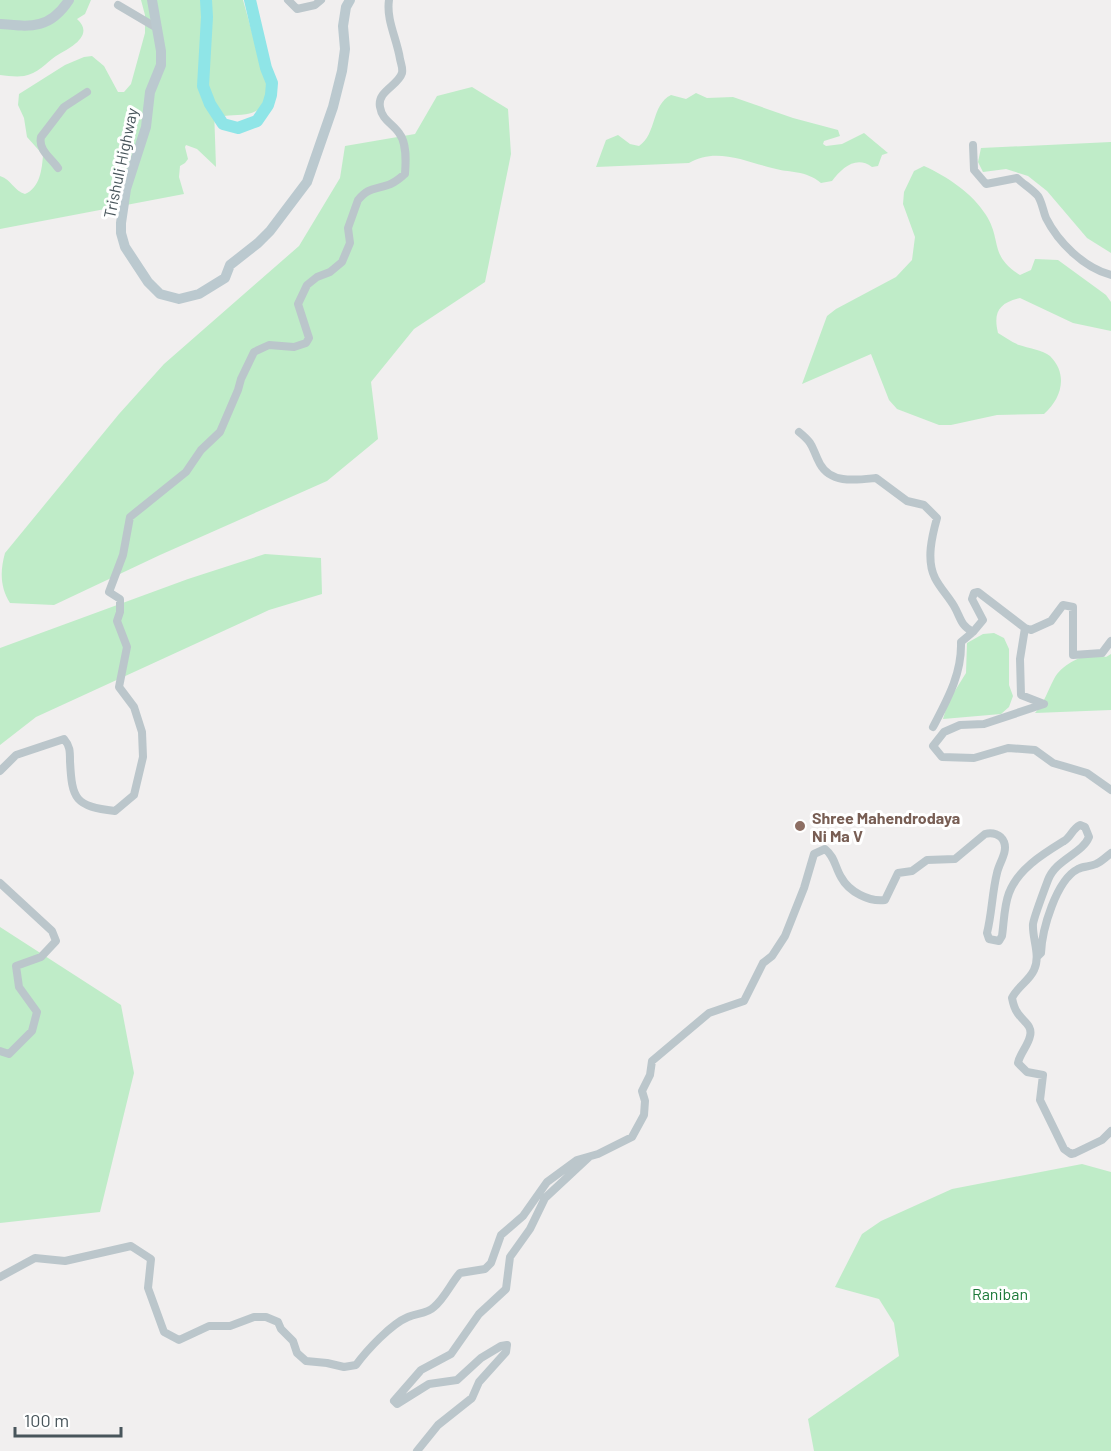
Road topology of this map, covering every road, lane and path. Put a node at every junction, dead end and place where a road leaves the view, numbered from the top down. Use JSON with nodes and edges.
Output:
{"nodes":[{"id":1,"x":69,"y":0,"type":"edge"},
{"id":2,"x":152,"y":0,"type":"edge"},
{"id":3,"x":288,"y":0,"type":"edge"},
{"id":4,"x":321,"y":0,"type":"edge"},
{"id":5,"x":350,"y":0,"type":"edge"},
{"id":6,"x":389,"y":0,"type":"edge"},
{"id":7,"x":118,"y":5,"type":"dead end"},
{"id":8,"x":0,"y":24,"type":"edge"},
{"id":9,"x":157,"y":28,"type":"junction"},
{"id":10,"x":87,"y":92,"type":"dead end"},
{"id":11,"x":973,"y":145,"type":"dead end"},
{"id":12,"x":58,"y":168,"type":"dead end"},
{"id":13,"x":1111,"y":274,"type":"edge"},
{"id":14,"x":799,"y":432,"type":"dead end"},
{"id":15,"x":1025,"y":628,"type":"junction"},
{"id":16,"x":973,"y":632,"type":"junction"},
{"id":17,"x":1111,"y":641,"type":"edge"},
{"id":18,"x":933,"y":727,"type":"dead end"},
{"id":19,"x":0,"y":771,"type":"edge"},
{"id":20,"x":1111,"y":790,"type":"edge"},
{"id":21,"x":1111,"y":853,"type":"edge"},
{"id":22,"x":0,"y":883,"type":"edge"},
{"id":23,"x":1037,"y":957,"type":"junction"},
{"id":24,"x":0,"y":1051,"type":"edge"},
{"id":25,"x":1111,"y":1131,"type":"edge"},
{"id":26,"x":590,"y":1156,"type":"junction"},
{"id":27,"x":0,"y":1277,"type":"edge"},
{"id":28,"x":417,"y":1451,"type":"edge"}],
"edges":[{"from":1,"to":8,"type":"street"},
{"from":2,"to":9,"type":"street","name":"Trishuli Highway"},
{"from":3,"to":4,"type":"street"},
{"from":5,"to":9,"type":"street","name":"Trishuli Highway"},
{"from":6,"to":19,"type":"street"},
{"from":7,"to":9,"type":"street"},
{"from":10,"to":12,"type":"street"},
{"from":11,"to":13,"type":"street"},
{"from":14,"to":16,"type":"street"},
{"from":15,"to":16,"type":"street"},
{"from":15,"to":17,"type":"street"},
{"from":15,"to":20,"type":"street"},
{"from":16,"to":18,"type":"street"},
{"from":21,"to":23,"type":"street"},
{"from":22,"to":24,"type":"street"},
{"from":23,"to":25,"type":"street"},
{"from":23,"to":26,"type":"street"},
{"from":26,"to":27,"type":"street"},
{"from":26,"to":28,"type":"street"}]}
